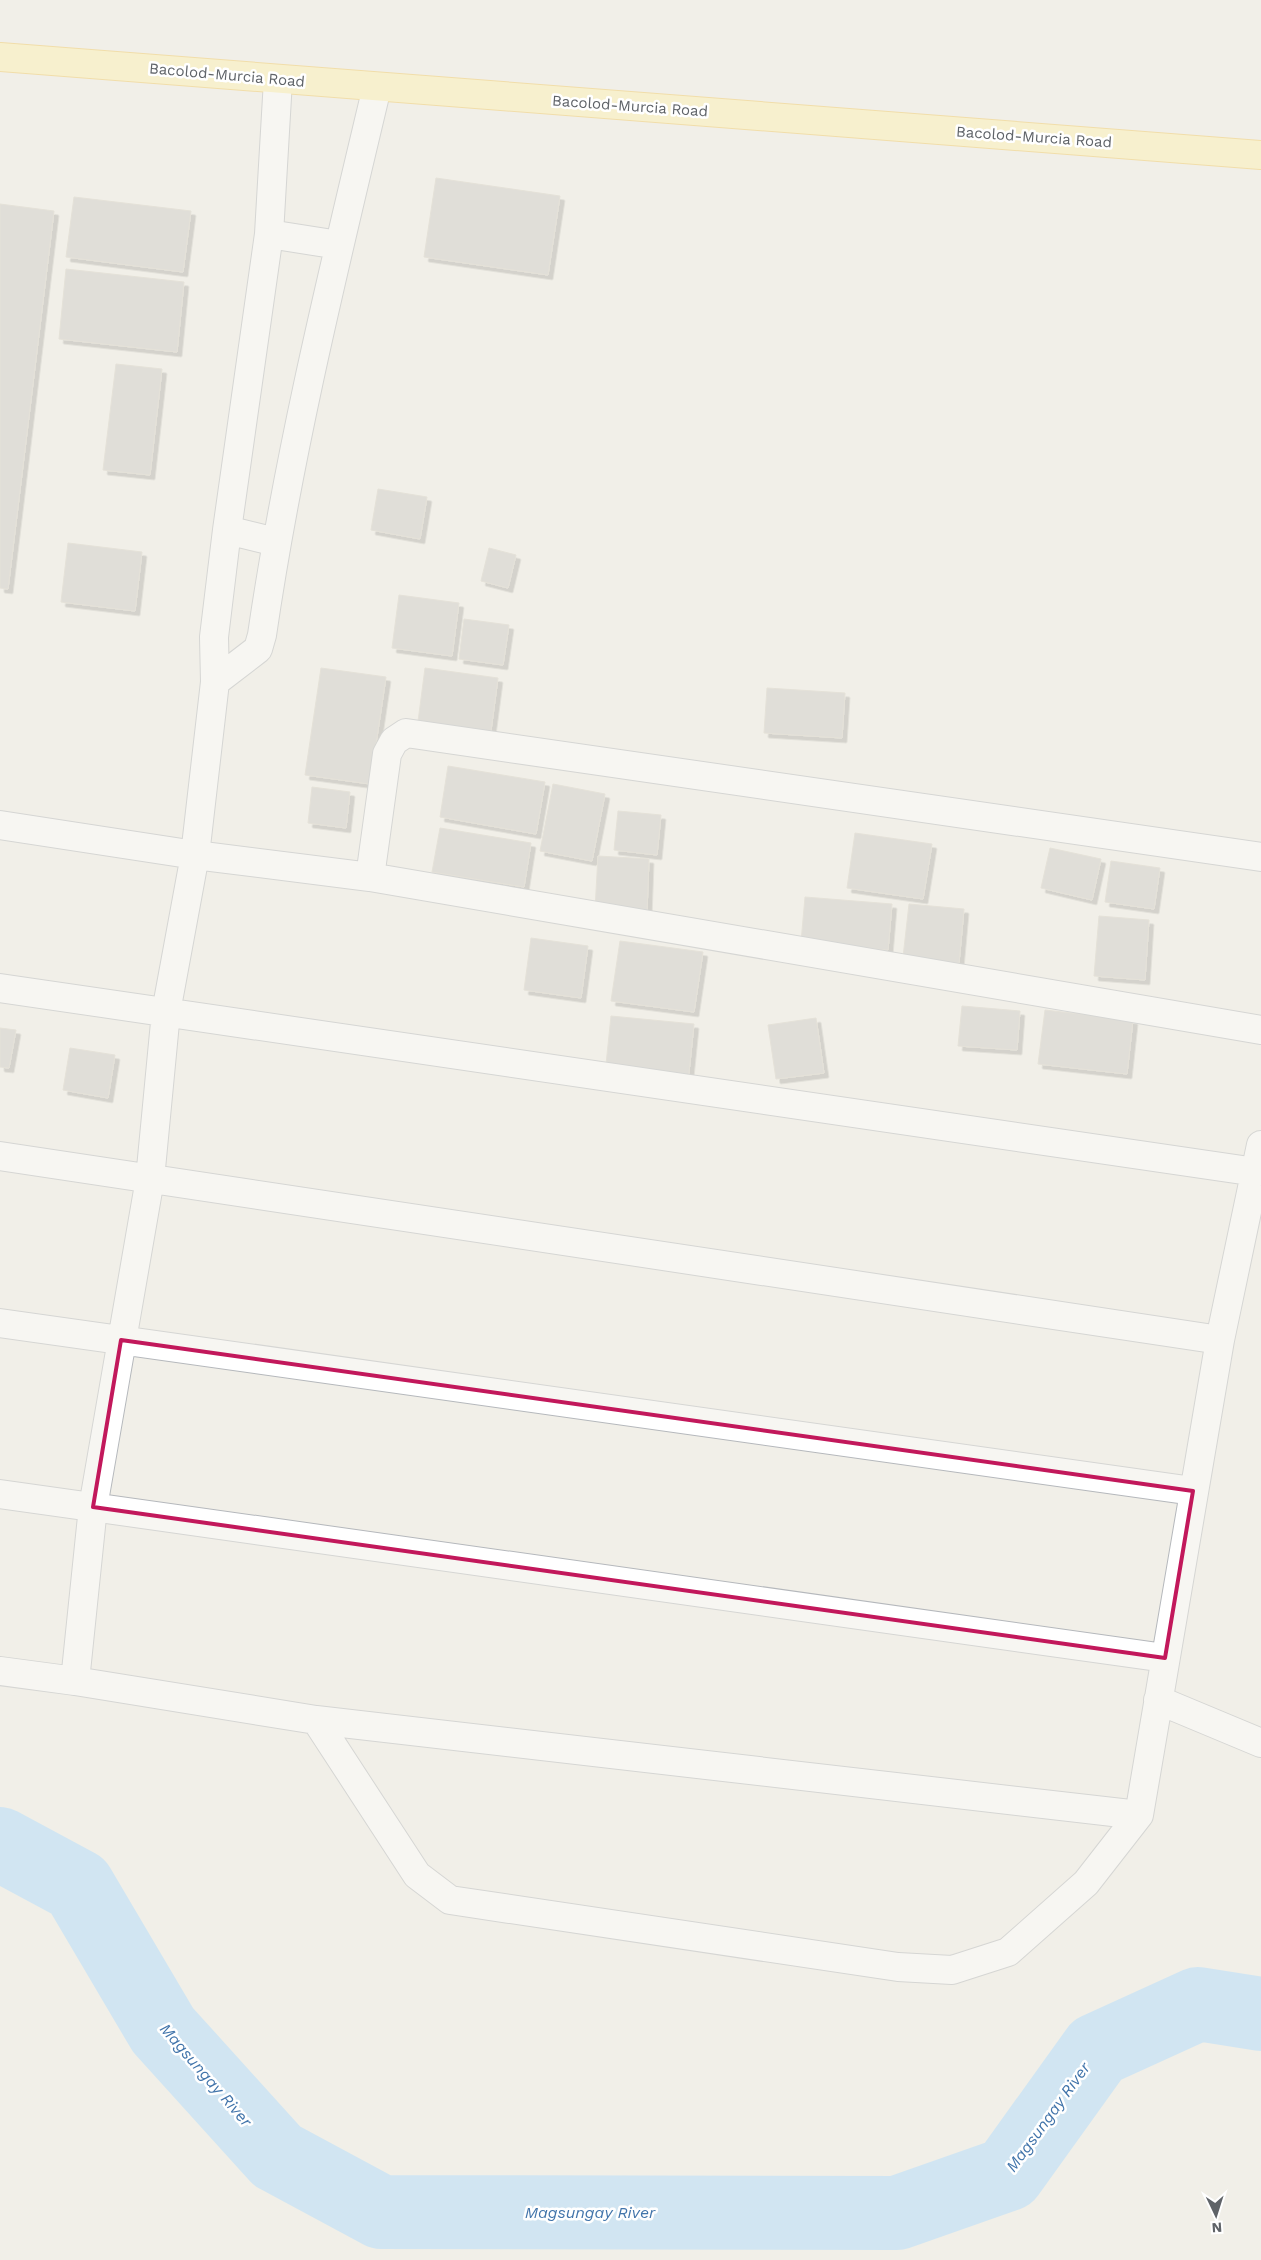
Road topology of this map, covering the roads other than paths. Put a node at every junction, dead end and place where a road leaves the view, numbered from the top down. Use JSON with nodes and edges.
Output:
{"nodes":[{"id":1,"x":0,"y":57,"type":"edge"},
{"id":2,"x":278,"y":80,"type":"junction"},
{"id":3,"x":377,"y":87,"type":"junction"},
{"id":4,"x":1261,"y":155,"type":"edge"},
{"id":5,"x":269,"y":234,"type":"junction"},
{"id":6,"x":339,"y":245,"type":"junction"},
{"id":7,"x":227,"y":530,"type":"junction"},
{"id":8,"x":276,"y":542,"type":"junction"},
{"id":9,"x":215,"y":682,"type":"junction"},
{"id":10,"x":0,"y":825,"type":"edge"},
{"id":11,"x":195,"y":855,"type":"junction"},
{"id":12,"x":1261,"y":857,"type":"edge"},
{"id":13,"x":370,"y":877,"type":"junction"},
{"id":14,"x":0,"y":988,"type":"edge"},
{"id":15,"x":166,"y":1012,"type":"junction"},
{"id":16,"x":1261,"y":1030,"type":"edge"},
{"id":17,"x":1261,"y":1145,"type":"edge"},
{"id":18,"x":0,"y":1156,"type":"edge"},
{"id":19,"x":1256,"y":1172,"type":"junction"},
{"id":20,"x":150,"y":1179,"type":"junction"},
{"id":21,"x":0,"y":1323,"type":"edge"},
{"id":22,"x":121,"y":1340,"type":"junction"},
{"id":23,"x":1220,"y":1340,"type":"junction"},
{"id":24,"x":1193,"y":1491,"type":"junction"},
{"id":25,"x":0,"y":1494,"type":"edge"},
{"id":26,"x":93,"y":1507,"type":"junction"},
{"id":27,"x":1165,"y":1658,"type":"junction"},
{"id":28,"x":0,"y":1671,"type":"edge"},
{"id":29,"x":75,"y":1681,"type":"junction"},
{"id":30,"x":1158,"y":1700,"type":"junction"},
{"id":31,"x":316,"y":1720,"type":"junction"},
{"id":32,"x":1261,"y":1742,"type":"edge"},
{"id":33,"x":1139,"y":1816,"type":"junction"}],
"edges":[{"from":1,"to":2,"type":"main road","name":"Bacolod-Murcia Road"},
{"from":2,"to":3,"type":"main road","name":"Bacolod-Murcia Road"},
{"from":2,"to":5,"type":"street"},
{"from":3,"to":4,"type":"main road","name":"Bacolod-Murcia Road"},
{"from":3,"to":6,"type":"street"},
{"from":5,"to":6,"type":"street"},
{"from":5,"to":7,"type":"street"},
{"from":6,"to":8,"type":"street"},
{"from":7,"to":8,"type":"street"},
{"from":7,"to":9,"type":"street"},
{"from":8,"to":9,"type":"street"},
{"from":9,"to":11,"type":"street"},
{"from":10,"to":11,"type":"street"},
{"from":11,"to":13,"type":"street"},
{"from":11,"to":15,"type":"street"},
{"from":12,"to":13,"type":"street"},
{"from":13,"to":16,"type":"street"},
{"from":14,"to":15,"type":"street"},
{"from":15,"to":19,"type":"street"},
{"from":15,"to":20,"type":"street"},
{"from":17,"to":19,"type":"street"},
{"from":18,"to":20,"type":"street"},
{"from":19,"to":23,"type":"street"},
{"from":20,"to":22,"type":"street"},
{"from":20,"to":23,"type":"street"},
{"from":21,"to":22,"type":"street"},
{"from":22,"to":24,"type":"street"},
{"from":22,"to":26,"type":"street"},
{"from":23,"to":24,"type":"street"},
{"from":24,"to":27,"type":"street"},
{"from":25,"to":26,"type":"street"},
{"from":26,"to":27,"type":"street"},
{"from":26,"to":29,"type":"street"},
{"from":27,"to":30,"type":"street"},
{"from":28,"to":29,"type":"street"},
{"from":29,"to":31,"type":"street"},
{"from":30,"to":32,"type":"street"},
{"from":30,"to":33,"type":"street"},
{"from":31,"to":33,"type":"street"},
{"from":31,"to":33,"type":"street"}]}
